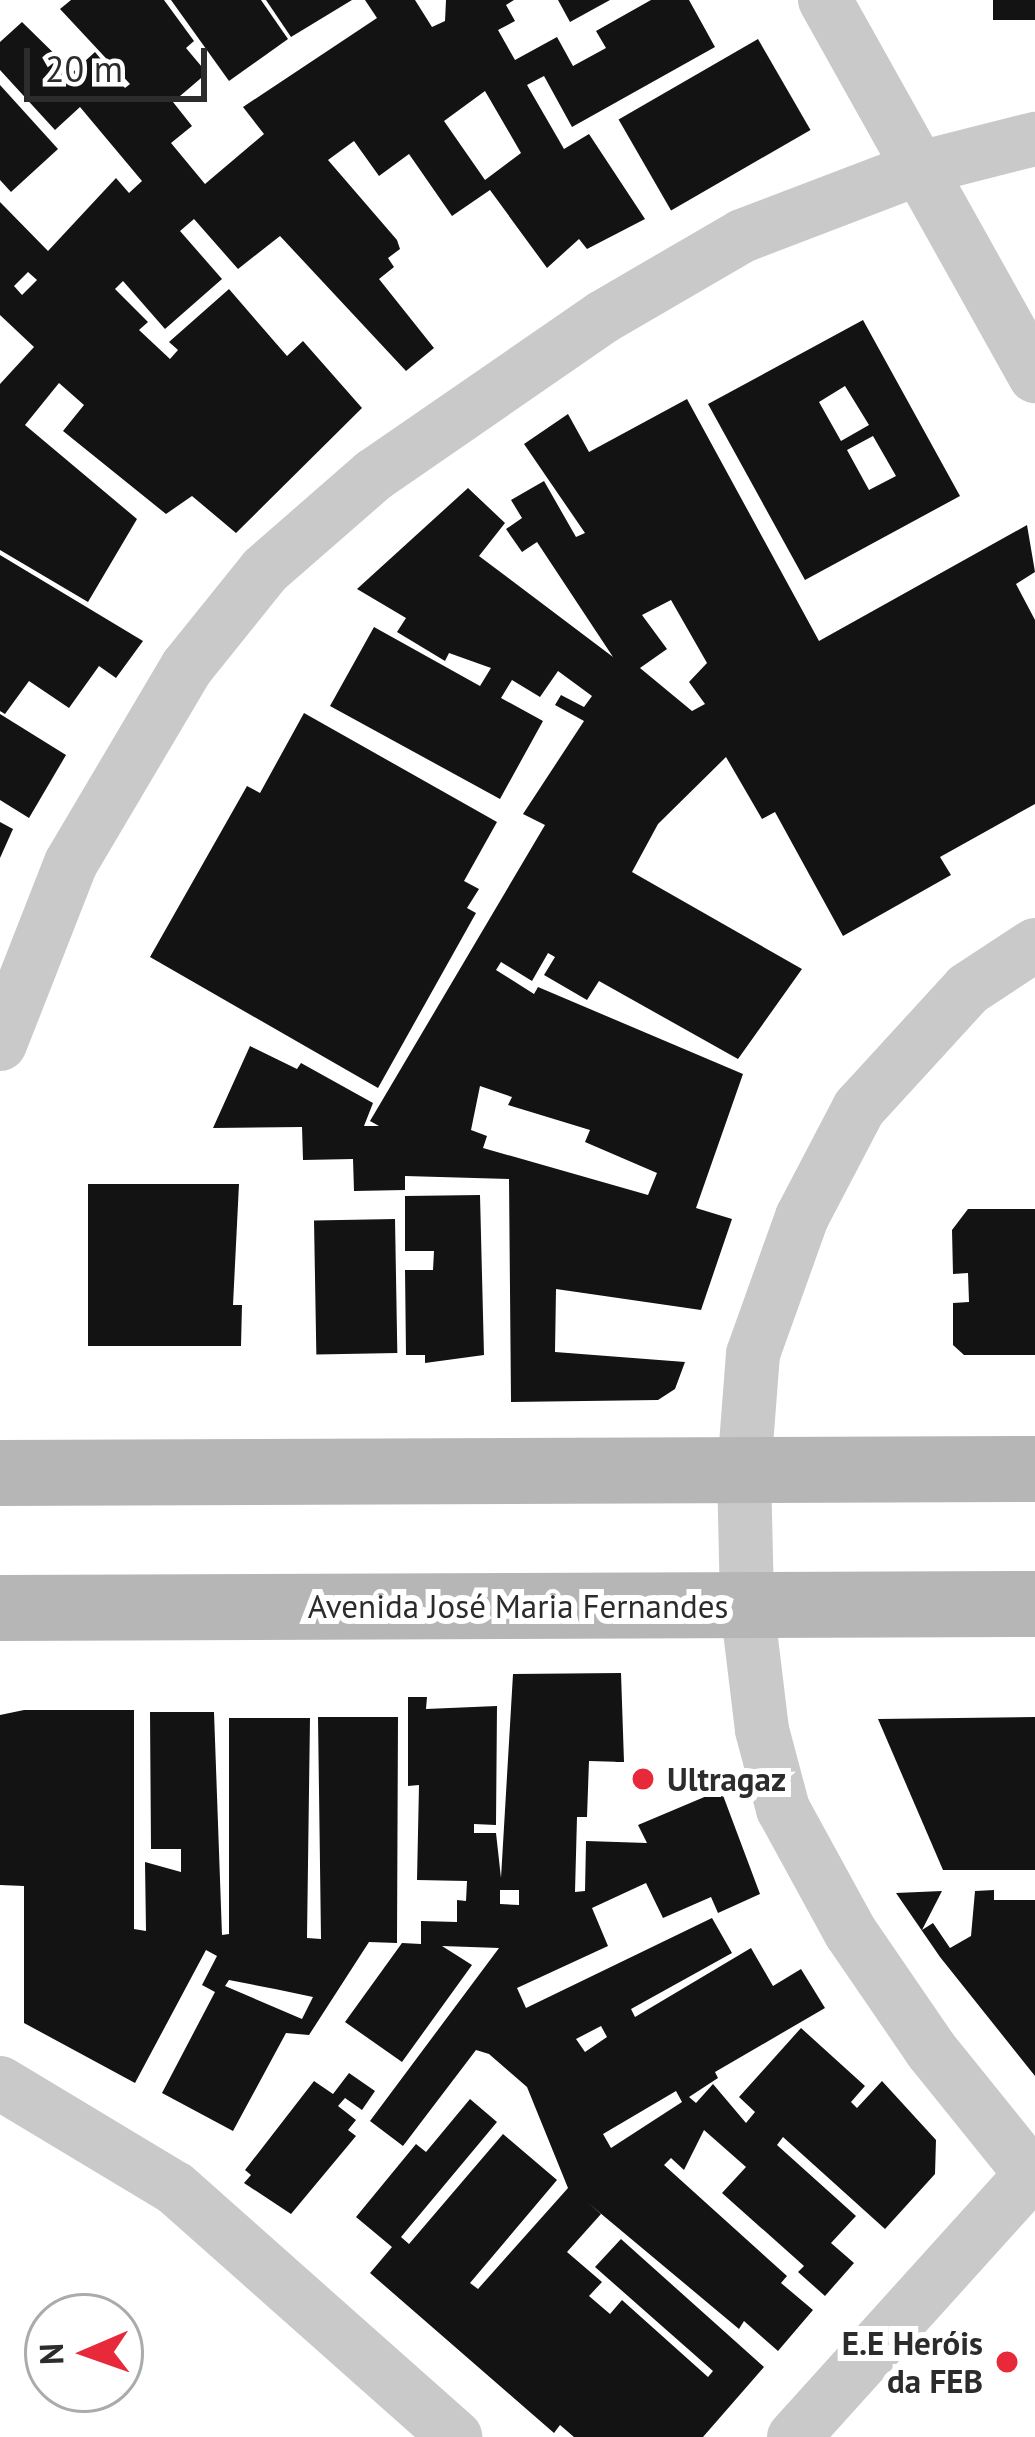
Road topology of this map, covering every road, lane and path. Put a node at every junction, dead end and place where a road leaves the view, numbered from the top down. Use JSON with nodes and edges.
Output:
{"nodes":[{"id":1,"x":825,"y":0,"type":"edge"},
{"id":2,"x":1035,"y":139,"type":"edge"},
{"id":3,"x":920,"y":168,"type":"junction"},
{"id":4,"x":1035,"y":376,"type":"edge"},
{"id":5,"x":1035,"y":945,"type":"edge"},
{"id":6,"x":0,"y":1044,"type":"edge"},
{"id":7,"x":1035,"y":1469,"type":"edge"},
{"id":8,"x":744,"y":1470,"type":"junction"},
{"id":9,"x":0,"y":1473,"type":"edge"},
{"id":10,"x":1035,"y":1604,"type":"edge"},
{"id":11,"x":747,"y":1606,"type":"junction"},
{"id":12,"x":0,"y":1608,"type":"edge"},
{"id":13,"x":0,"y":2083,"type":"edge"},
{"id":14,"x":1032,"y":2178,"type":"edge"},
{"id":15,"x":455,"y":2437,"type":"edge"},
{"id":16,"x":794,"y":2437,"type":"edge"}],
"edges":[{"from":1,"to":3,"type":"street"},
{"from":2,"to":3,"type":"street"},
{"from":3,"to":4,"type":"street"},
{"from":3,"to":6,"type":"street"},
{"from":5,"to":8,"type":"street"},
{"from":7,"to":8,"type":"main road"},
{"from":8,"to":9,"type":"main road"},
{"from":8,"to":11,"type":"street"},
{"from":10,"to":11,"type":"main road","name":"Avenida José Maria Fernandes"},
{"from":11,"to":12,"type":"main road","name":"Avenida José Maria Fernandes"},
{"from":11,"to":14,"type":"street"},
{"from":13,"to":15,"type":"street"},
{"from":14,"to":16,"type":"street"}]}
